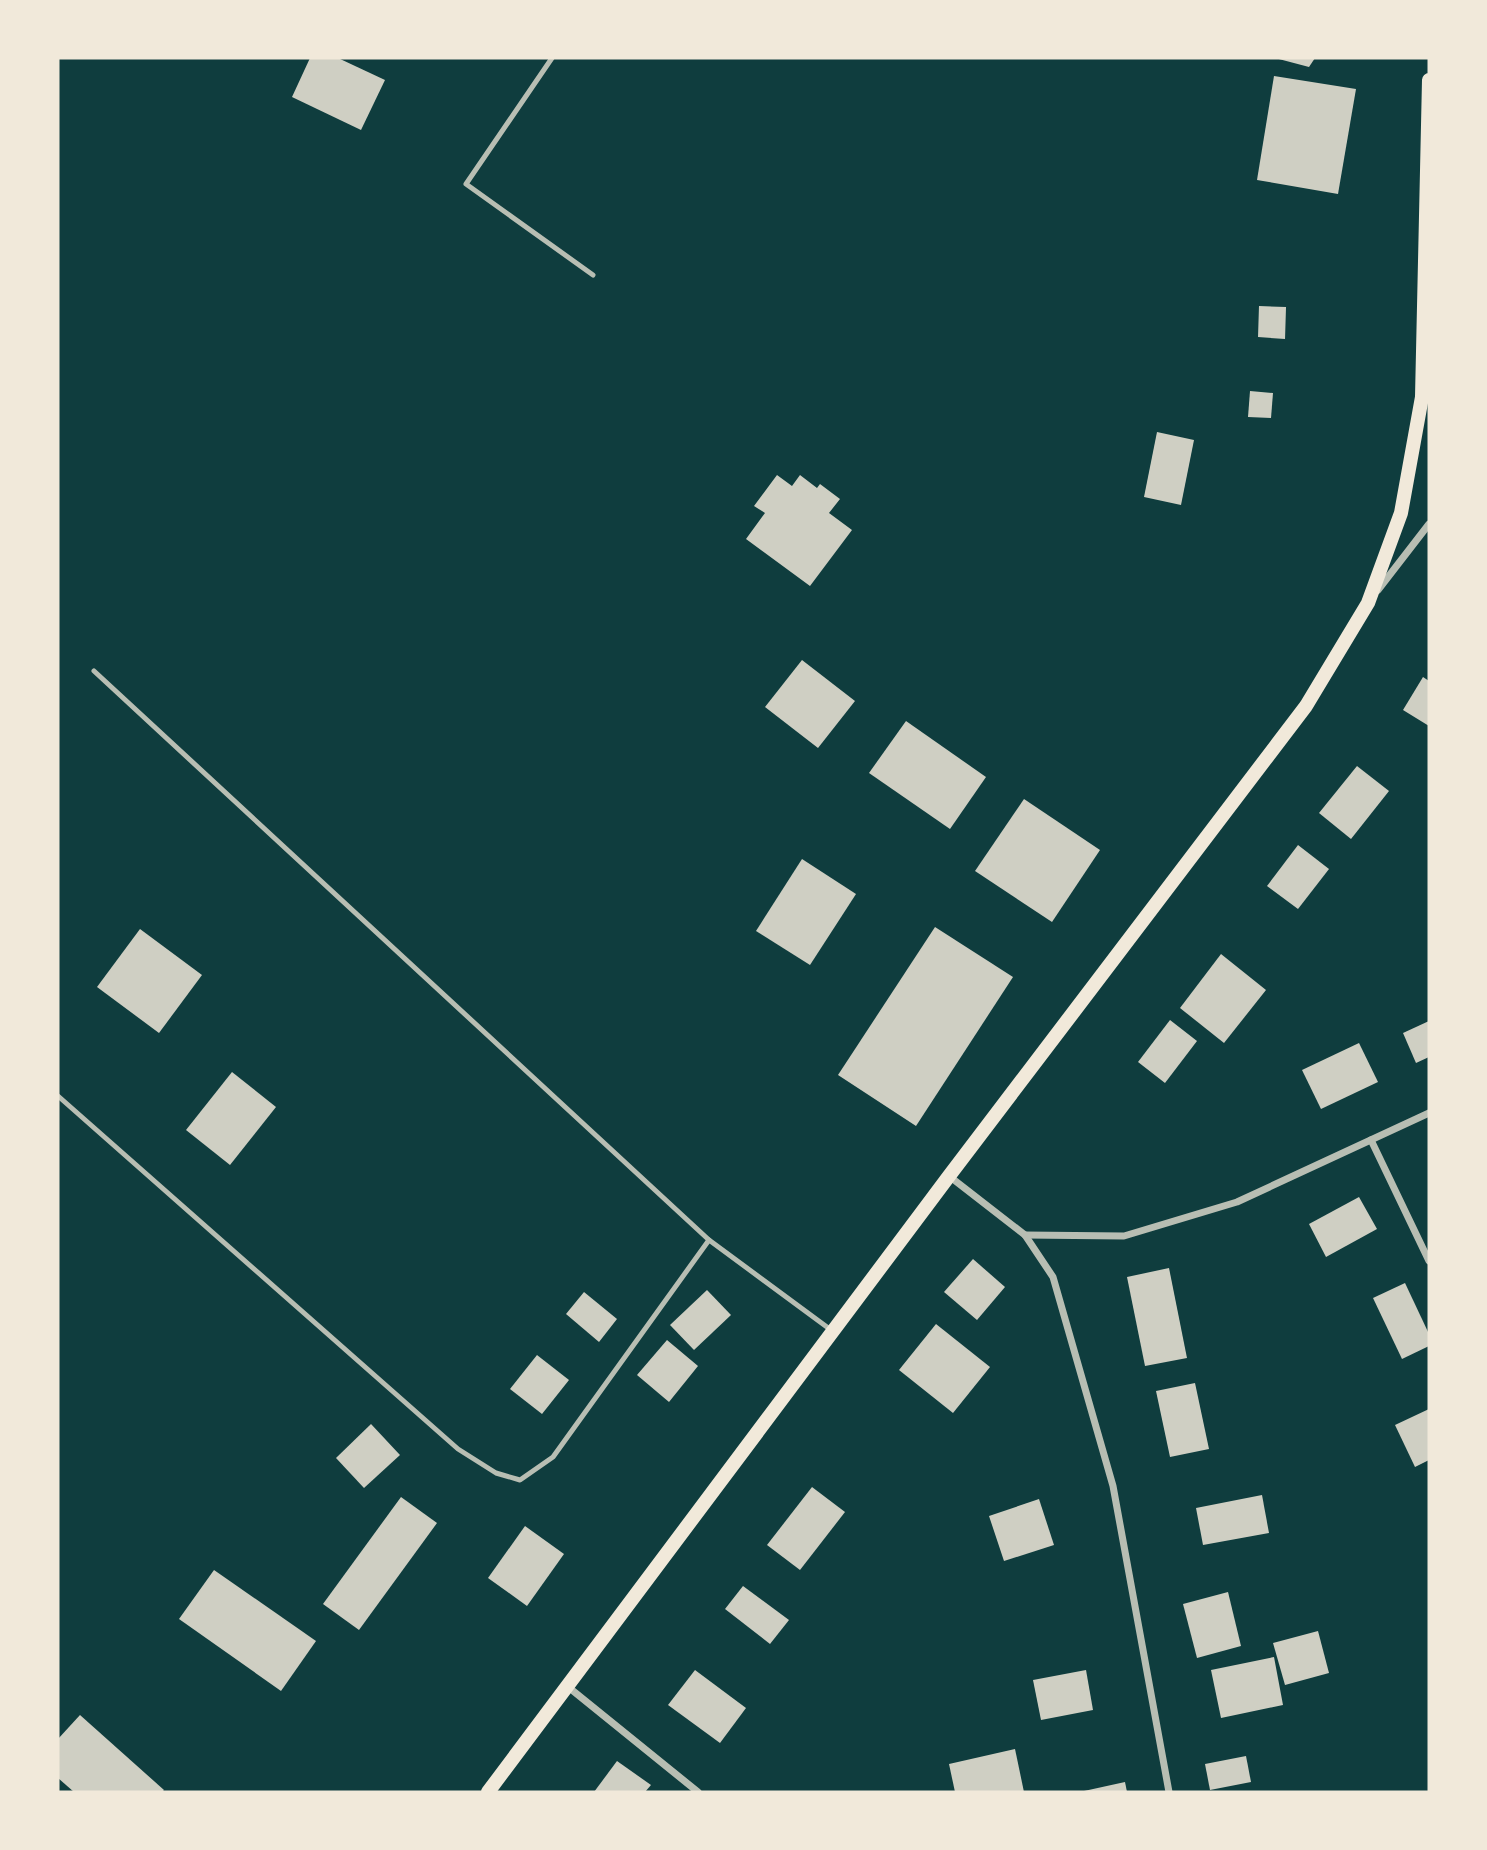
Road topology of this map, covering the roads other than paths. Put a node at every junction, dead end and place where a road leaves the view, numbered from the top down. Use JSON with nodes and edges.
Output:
{"nodes":[{"id":1,"x":552,"y":58,"type":"edge"},
{"id":2,"x":1429,"y":80,"type":"edge"},
{"id":3,"x":593,"y":275,"type":"dead end"},
{"id":4,"x":1422,"y":397,"type":"junction"},
{"id":5,"x":1429,"y":414,"type":"edge"},
{"id":6,"x":1429,"y":524,"type":"edge"},
{"id":7,"x":1368,"y":603,"type":"junction"},
{"id":8,"x":94,"y":671,"type":"dead end"},
{"id":9,"x":58,"y":1096,"type":"edge"},
{"id":10,"x":1429,"y":1113,"type":"edge"},
{"id":11,"x":1371,"y":1140,"type":"junction"},
{"id":12,"x":949,"y":1176,"type":"junction"},
{"id":13,"x":1025,"y":1235,"type":"junction"},
{"id":14,"x":709,"y":1240,"type":"junction"},
{"id":15,"x":1429,"y":1261,"type":"edge"},
{"id":16,"x":833,"y":1332,"type":"junction"},
{"id":17,"x":567,"y":1685,"type":"junction"},
{"id":18,"x":488,"y":1792,"type":"edge"},
{"id":19,"x":698,"y":1792,"type":"edge"},
{"id":20,"x":1169,"y":1792,"type":"edge"}],
"edges":[{"from":1,"to":3,"type":"lane"},
{"from":2,"to":4,"type":"main road"},
{"from":4,"to":5,"type":"street"},
{"from":4,"to":7,"type":"main road"},
{"from":6,"to":7,"type":"street"},
{"from":7,"to":12,"type":"main road"},
{"from":8,"to":14,"type":"lane"},
{"from":9,"to":14,"type":"lane"},
{"from":10,"to":11,"type":"street"},
{"from":11,"to":13,"type":"street"},
{"from":11,"to":15,"type":"street"},
{"from":12,"to":13,"type":"street"},
{"from":12,"to":16,"type":"main road"},
{"from":13,"to":20,"type":"street"},
{"from":14,"to":16,"type":"lane"},
{"from":16,"to":17,"type":"main road"},
{"from":17,"to":18,"type":"main road"},
{"from":17,"to":19,"type":"street"}]}
